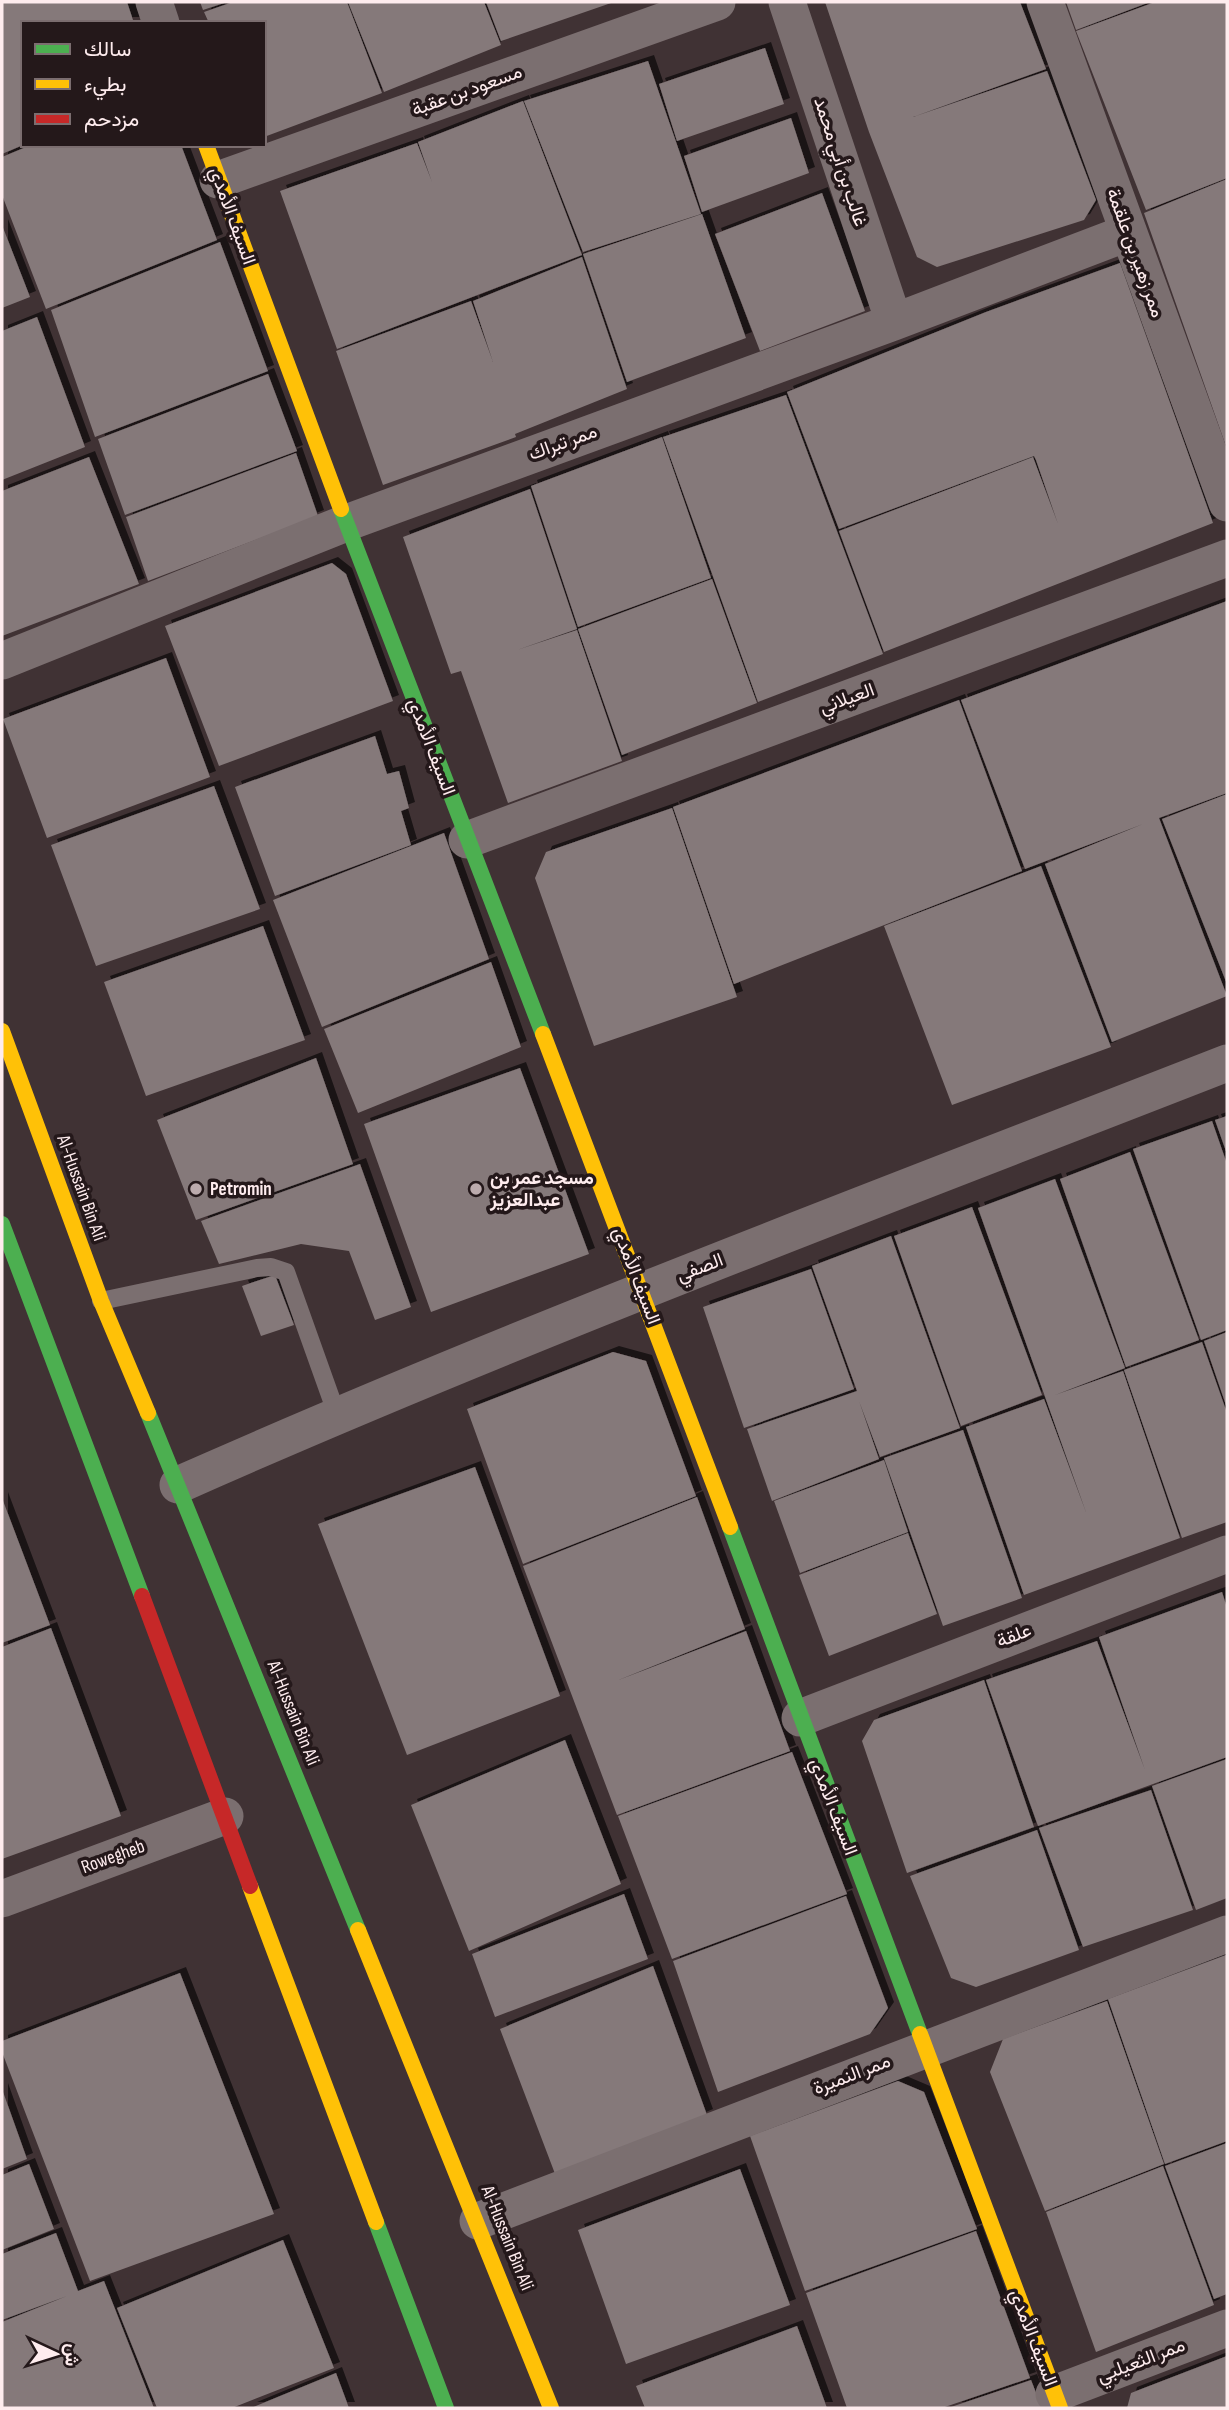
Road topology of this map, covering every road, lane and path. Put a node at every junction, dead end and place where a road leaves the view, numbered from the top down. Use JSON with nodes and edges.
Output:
{"nodes":[{"id":1,"x":153,"y":2,"type":"edge"},
{"id":2,"x":717,"y":2,"type":"edge"},
{"id":3,"x":787,"y":2,"type":"edge"},
{"id":4,"x":1045,"y":2,"type":"edge"},
{"id":5,"x":160,"y":21,"type":"edge"},
{"id":6,"x":207,"y":147,"type":"edge"},
{"id":7,"x":218,"y":180,"type":"junction"},
{"id":8,"x":1127,"y":233,"type":"junction"},
{"id":9,"x":894,"y":322,"type":"junction"},
{"id":10,"x":1227,"y":503,"type":"edge"},
{"id":11,"x":346,"y":523,"type":"junction"},
{"id":12,"x":1227,"y":558,"type":"edge"},
{"id":13,"x":2,"y":661,"type":"edge"},
{"id":14,"x":467,"y":841,"type":"junction"},
{"id":15,"x":2,"y":1031,"type":"edge"},
{"id":16,"x":1227,"y":1062,"type":"edge"},
{"id":17,"x":2,"y":1224,"type":"edge"},
{"id":18,"x":642,"y":1291,"type":"junction"},
{"id":19,"x":101,"y":1301,"type":"junction"},
{"id":20,"x":337,"y":1415,"type":"junction"},
{"id":21,"x":178,"y":1485,"type":"junction"},
{"id":22,"x":1227,"y":1554,"type":"edge"},
{"id":23,"x":800,"y":1718,"type":"junction"},
{"id":24,"x":225,"y":1816,"type":"junction"},
{"id":25,"x":2,"y":1899,"type":"edge"},
{"id":26,"x":1227,"y":1934,"type":"edge"},
{"id":27,"x":924,"y":2047,"type":"junction"},
{"id":28,"x":478,"y":2221,"type":"junction"},
{"id":29,"x":1227,"y":2328,"type":"edge"},
{"id":30,"x":1057,"y":2401,"type":"edge"},
{"id":31,"x":446,"y":2408,"type":"edge"},
{"id":32,"x":551,"y":2408,"type":"edge"}],
"edges":[{"from":1,"to":5,"type":"street"},
{"from":2,"to":7,"type":"street","name":"مسعود بن عقبة"},
{"from":3,"to":9,"type":"street","name":"غالب بن أبي محمد"},
{"from":4,"to":8,"type":"street","name":"ممر زهير بن علقمة"},
{"from":6,"to":7,"type":"street","name":"السيف الأمدي"},
{"from":7,"to":11,"type":"street","name":"السيف الأمدي"},
{"from":8,"to":9,"type":"street","name":"ممر تبراك"},
{"from":8,"to":10,"type":"street","name":"ممر زهير بن علقمة"},
{"from":9,"to":11,"type":"street","name":"ممر تبراك"},
{"from":11,"to":13,"type":"street","name":"ممر تبراك"},
{"from":11,"to":14,"type":"street","name":"السيف الأمدي"},
{"from":12,"to":14,"type":"street","name":"العيلاني"},
{"from":14,"to":18,"type":"street","name":"السيف الأمدي"},
{"from":15,"to":19,"type":"street","name":"Al-Hussain Bin Ali"},
{"from":16,"to":18,"type":"street","name":"الصفي"},
{"from":17,"to":24,"type":"street"},
{"from":18,"to":20,"type":"street","name":"الصفي"},
{"from":18,"to":23,"type":"street","name":"السيف الأمدي"},
{"from":19,"to":20,"type":"lane"},
{"from":19,"to":21,"type":"street","name":"Al-Hussain Bin Ali"},
{"from":20,"to":21,"type":"street","name":"الصفي"},
{"from":21,"to":28,"type":"street","name":"Al-Hussain Bin Ali"},
{"from":22,"to":23,"type":"street","name":"علقة"},
{"from":23,"to":27,"type":"street","name":"السيف الأمدي"},
{"from":24,"to":25,"type":"street","name":"Rowegheb"},
{"from":24,"to":31,"type":"street"},
{"from":26,"to":27,"type":"street","name":"ممر النميرة"},
{"from":27,"to":28,"type":"street","name":"ممر النميرة"},
{"from":27,"to":30,"type":"street","name":"السيف الأمدي"},
{"from":28,"to":32,"type":"street","name":"Al-Hussain Bin Ali"},
{"from":29,"to":30,"type":"street","name":"ممر الثعيلبي"}]}
